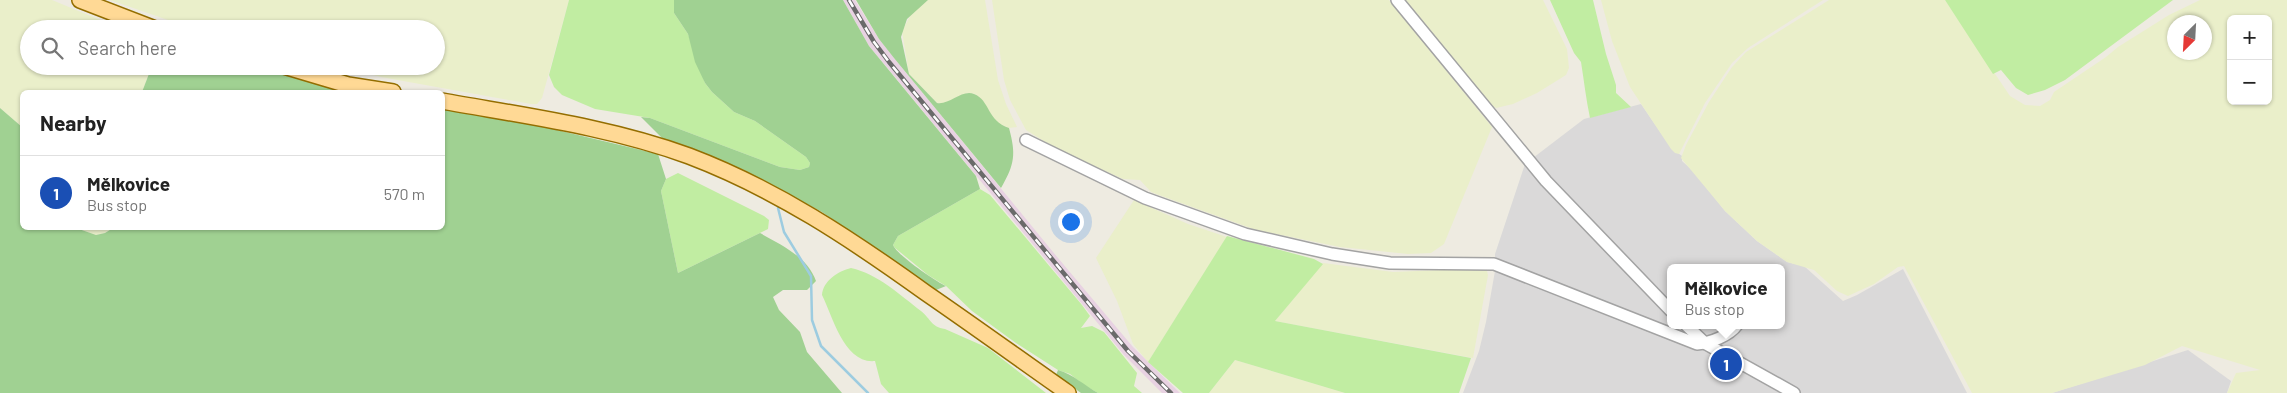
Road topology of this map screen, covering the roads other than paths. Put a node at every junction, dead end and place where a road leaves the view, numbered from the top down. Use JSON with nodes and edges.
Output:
{"nodes":[{"id":1,"x":80,"y":0,"type":"edge"},
{"id":2,"x":1397,"y":0,"type":"edge"},
{"id":3,"x":132,"y":20,"type":"edge"},
{"id":4,"x":314,"y":75,"type":"edge"},
{"id":5,"x":380,"y":90,"type":"edge"},
{"id":6,"x":445,"y":102,"type":"edge"},
{"id":7,"x":1026,"y":140,"type":"dead end"},
{"id":8,"x":1667,"y":307,"type":"edge"},
{"id":9,"x":1690,"y":329,"type":"edge"},
{"id":10,"x":1734,"y":329,"type":"edge"},
{"id":11,"x":1706,"y":344,"type":"junction"},
{"id":12,"x":1068,"y":393,"type":"edge"},
{"id":13,"x":1794,"y":393,"type":"edge"}],
"edges":[{"from":1,"to":3,"type":"main road"},
{"from":2,"to":8,"type":"street"},
{"from":4,"to":5,"type":"main road"},
{"from":6,"to":12,"type":"main road"},
{"from":7,"to":11,"type":"street"},
{"from":9,"to":11,"type":"street"},
{"from":10,"to":11,"type":"street"},
{"from":11,"to":13,"type":"street"}]}
